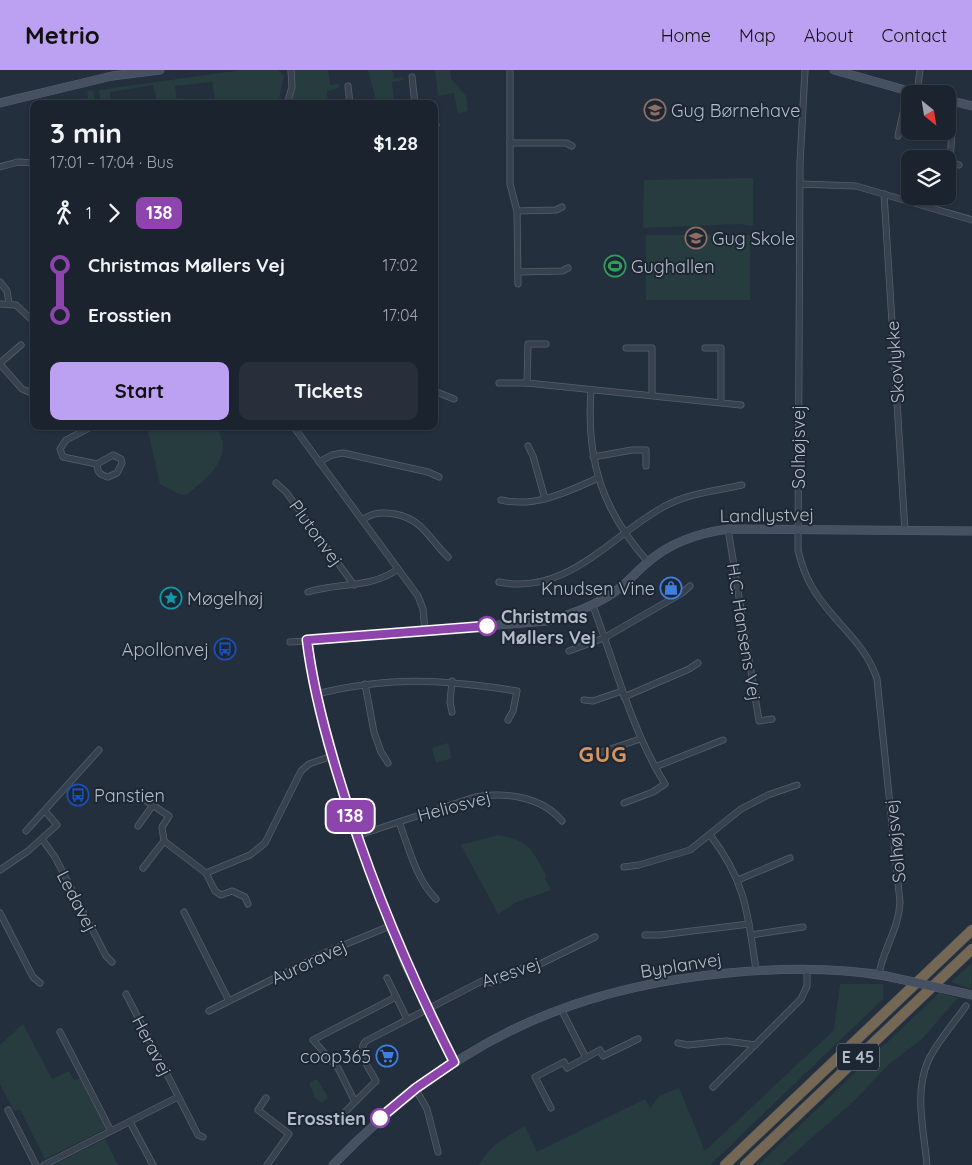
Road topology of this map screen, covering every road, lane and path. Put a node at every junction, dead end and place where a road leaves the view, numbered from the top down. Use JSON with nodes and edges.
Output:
{"nodes":[{"id":1,"x":160,"y":70,"type":"edge"},
{"id":2,"x":291,"y":70,"type":"edge"},
{"id":3,"x":510,"y":70,"type":"edge"},
{"id":4,"x":805,"y":70,"type":"edge"},
{"id":5,"x":834,"y":70,"type":"edge"},
{"id":6,"x":920,"y":70,"type":"edge"},
{"id":7,"x":412,"y":77,"type":"dead end"},
{"id":8,"x":919,"y":85,"type":"edge"},
{"id":9,"x":348,"y":86,"type":"dead end"},
{"id":10,"x":901,"y":89,"type":"edge"},
{"id":11,"x":288,"y":100,"type":"edge"},
{"id":12,"x":350,"y":100,"type":"edge"},
{"id":13,"x":415,"y":100,"type":"edge"},
{"id":14,"x":956,"y":102,"type":"edge"},
{"id":15,"x":0,"y":103,"type":"edge"},
{"id":16,"x":972,"y":106,"type":"edge"},
{"id":17,"x":901,"y":122,"type":"edge"},
{"id":18,"x":898,"y":136,"type":"dead end"},
{"id":19,"x":510,"y":143,"type":"junction"},
{"id":20,"x":572,"y":146,"type":"dead end"},
{"id":21,"x":30,"y":164,"type":"edge"},
{"id":22,"x":956,"y":164,"type":"edge"},
{"id":23,"x":959,"y":165,"type":"dead end"},
{"id":24,"x":0,"y":167,"type":"edge"},
{"id":25,"x":800,"y":184,"type":"junction"},
{"id":26,"x":884,"y":194,"type":"junction"},
{"id":27,"x":562,"y":207,"type":"dead end"},
{"id":28,"x":517,"y":211,"type":"junction"},
{"id":29,"x":972,"y":220,"type":"edge"},
{"id":30,"x":568,"y":268,"type":"dead end"},
{"id":31,"x":518,"y":272,"type":"junction"},
{"id":32,"x":0,"y":282,"type":"edge"},
{"id":33,"x":518,"y":284,"type":"dead end"},
{"id":34,"x":9,"y":303,"type":"junction"},
{"id":35,"x":0,"y":304,"type":"edge"},
{"id":36,"x":30,"y":318,"type":"edge"},
{"id":37,"x":546,"y":344,"type":"dead end"},
{"id":38,"x":21,"y":345,"type":"dead end"},
{"id":39,"x":626,"y":348,"type":"dead end"},
{"id":40,"x":705,"y":348,"type":"dead end"},
{"id":41,"x":0,"y":364,"type":"edge"},
{"id":42,"x":527,"y":382,"type":"junction"},
{"id":43,"x":499,"y":383,"type":"dead end"},
{"id":44,"x":592,"y":390,"type":"junction"},
{"id":45,"x":30,"y":392,"type":"edge"},
{"id":46,"x":438,"y":393,"type":"edge"},
{"id":47,"x":652,"y":395,"type":"junction"},
{"id":48,"x":454,"y":399,"type":"dead end"},
{"id":49,"x":721,"y":402,"type":"junction"},
{"id":50,"x":741,"y":405,"type":"dead end"},
{"id":51,"x":85,"y":430,"type":"edge"},
{"id":52,"x":296,"y":430,"type":"edge"},
{"id":53,"x":528,"y":446,"type":"dead end"},
{"id":54,"x":593,"y":457,"type":"junction"},
{"id":55,"x":320,"y":462,"type":"junction"},
{"id":56,"x":97,"y":464,"type":"junction"},
{"id":57,"x":646,"y":466,"type":"dead end"},
{"id":58,"x":439,"y":477,"type":"dead end"},
{"id":59,"x":598,"y":478,"type":"junction"},
{"id":60,"x":276,"y":483,"type":"dead end"},
{"id":61,"x":742,"y":485,"type":"dead end"},
{"id":62,"x":545,"y":499,"type":"junction"},
{"id":63,"x":501,"y":500,"type":"dead end"},
{"id":64,"x":362,"y":520,"type":"junction"},
{"id":65,"x":728,"y":529,"type":"junction"},
{"id":66,"x":798,"y":530,"type":"junction"},
{"id":67,"x":905,"y":531,"type":"junction"},
{"id":68,"x":972,"y":531,"type":"edge"},
{"id":69,"x":625,"y":534,"type":"junction"},
{"id":70,"x":448,"y":557,"type":"dead end"},
{"id":71,"x":648,"y":562,"type":"junction"},
{"id":72,"x":398,"y":569,"type":"junction"},
{"id":73,"x":499,"y":582,"type":"dead end"},
{"id":74,"x":354,"y":585,"type":"junction"},
{"id":75,"x":690,"y":586,"type":"dead end"},
{"id":76,"x":308,"y":592,"type":"dead end"},
{"id":77,"x":593,"y":606,"type":"junction"},
{"id":78,"x":425,"y":631,"type":"junction"},
{"id":79,"x":604,"y":638,"type":"junction"},
{"id":80,"x":307,"y":640,"type":"junction"},
{"id":81,"x":290,"y":642,"type":"dead end"},
{"id":82,"x":569,"y":651,"type":"dead end"},
{"id":83,"x":698,"y":662,"type":"dead end"},
{"id":84,"x":452,"y":682,"type":"junction"},
{"id":85,"x":365,"y":684,"type":"junction"},
{"id":86,"x":316,"y":694,"type":"junction"},
{"id":87,"x":623,"y":694,"type":"junction"},
{"id":88,"x":584,"y":700,"type":"dead end"},
{"id":89,"x":452,"y":712,"type":"dead end"},
{"id":90,"x":508,"y":720,"type":"dead end"},
{"id":91,"x":772,"y":720,"type":"dead end"},
{"id":92,"x":640,"y":739,"type":"junction"},
{"id":93,"x":723,"y":740,"type":"dead end"},
{"id":94,"x":99,"y":750,"type":"dead end"},
{"id":95,"x":602,"y":752,"type":"dead end"},
{"id":96,"x":332,"y":756,"type":"junction"},
{"id":97,"x":388,"y":763,"type":"dead end"},
{"id":98,"x":655,"y":767,"type":"junction"},
{"id":99,"x":797,"y":785,"type":"dead end"},
{"id":100,"x":139,"y":796,"type":"dead end"},
{"id":101,"x":624,"y":803,"type":"dead end"},
{"id":102,"x":153,"y":806,"type":"junction"},
{"id":103,"x":44,"y":811,"type":"junction"},
{"id":104,"x":562,"y":821,"type":"dead end"},
{"id":105,"x":399,"y":822,"type":"junction"},
{"id":106,"x":138,"y":826,"type":"dead end"},
{"id":107,"x":26,"y":831,"type":"dead end"},
{"id":108,"x":710,"y":835,"type":"junction"},
{"id":109,"x":356,"y":836,"type":"junction"},
{"id":110,"x":42,"y":840,"type":"junction"},
{"id":111,"x":164,"y":841,"type":"junction"},
{"id":112,"x":790,"y":858,"type":"dead end"},
{"id":113,"x":624,"y":867,"type":"dead end"},
{"id":114,"x":143,"y":868,"type":"dead end"},
{"id":115,"x":0,"y":870,"type":"edge"},
{"id":116,"x":206,"y":873,"type":"junction"},
{"id":117,"x":738,"y":880,"type":"junction"},
{"id":118,"x":436,"y":899,"type":"dead end"},
{"id":119,"x":248,"y":904,"type":"dead end"},
{"id":120,"x":184,"y":912,"type":"dead end"},
{"id":121,"x":0,"y":913,"type":"edge"},
{"id":122,"x":749,"y":924,"type":"junction"},
{"id":123,"x":390,"y":926,"type":"junction"},
{"id":124,"x":803,"y":927,"type":"dead end"},
{"id":125,"x":972,"y":930,"type":"edge"},
{"id":126,"x":645,"y":935,"type":"dead end"},
{"id":127,"x":751,"y":935,"type":"junction"},
{"id":128,"x":595,"y":937,"type":"dead end"},
{"id":129,"x":972,"y":949,"type":"edge"},
{"id":130,"x":112,"y":962,"type":"dead end"},
{"id":131,"x":806,"y":969,"type":"junction"},
{"id":132,"x":756,"y":970,"type":"junction"},
{"id":133,"x":882,"y":975,"type":"junction"},
{"id":134,"x":387,"y":978,"type":"dead end"},
{"id":135,"x":40,"y":984,"type":"dead end"},
{"id":136,"x":126,"y":994,"type":"dead end"},
{"id":137,"x":972,"y":995,"type":"edge"},
{"id":138,"x":396,"y":998,"type":"junction"},
{"id":139,"x":229,"y":1001,"type":"junction"},
{"id":140,"x":966,"y":1006,"type":"dead end"},
{"id":141,"x":428,"y":1009,"type":"junction"},
{"id":142,"x":561,"y":1009,"type":"junction"},
{"id":143,"x":209,"y":1011,"type":"dead end"},
{"id":144,"x":406,"y":1019,"type":"junction"},
{"id":145,"x":60,"y":1032,"type":"dead end"},
{"id":146,"x":638,"y":1038,"type":"dead end"},
{"id":147,"x":678,"y":1043,"type":"dead end"},
{"id":148,"x":755,"y":1045,"type":"junction"},
{"id":149,"x":586,"y":1058,"type":"junction"},
{"id":150,"x":454,"y":1062,"type":"junction"},
{"id":151,"x":713,"y":1087,"type":"dead end"},
{"id":152,"x":416,"y":1088,"type":"junction"},
{"id":153,"x":178,"y":1097,"type":"junction"},
{"id":154,"x":266,"y":1098,"type":"dead end"},
{"id":155,"x":354,"y":1100,"type":"junction"},
{"id":156,"x":551,"y":1108,"type":"dead end"},
{"id":157,"x":8,"y":1110,"type":"dead end"},
{"id":158,"x":130,"y":1122,"type":"junction"},
{"id":159,"x":335,"y":1122,"type":"dead end"},
{"id":160,"x":111,"y":1131,"type":"junction"},
{"id":161,"x":203,"y":1137,"type":"dead end"},
{"id":162,"x":438,"y":1152,"type":"dead end"},
{"id":163,"x":36,"y":1165,"type":"edge"},
{"id":164,"x":44,"y":1165,"type":"edge"},
{"id":165,"x":153,"y":1165,"type":"edge"},
{"id":166,"x":267,"y":1165,"type":"edge"},
{"id":167,"x":332,"y":1165,"type":"edge"},
{"id":168,"x":724,"y":1165,"type":"edge"},
{"id":169,"x":745,"y":1165,"type":"edge"},
{"id":170,"x":927,"y":1165,"type":"edge"}],
"edges":[{"from":1,"to":15,"type":"street"},
{"from":2,"to":11,"type":"street"},
{"from":3,"to":19,"type":"street"},
{"from":4,"to":25,"type":"street","name":"Solhøjsvej"},
{"from":5,"to":10,"type":"street"},
{"from":6,"to":8,"type":"street"},
{"from":7,"to":13,"type":"street"},
{"from":9,"to":12,"type":"street"},
{"from":14,"to":16,"type":"street"},
{"from":17,"to":18,"type":"street"},
{"from":19,"to":20,"type":"street"},
{"from":19,"to":28,"type":"street"},
{"from":21,"to":24,"type":"street"},
{"from":22,"to":23,"type":"street"},
{"from":25,"to":26,"type":"street"},
{"from":25,"to":66,"type":"street","name":"Solhøjsvej"},
{"from":26,"to":29,"type":"street"},
{"from":26,"to":67,"type":"street","name":"Skovlykke"},
{"from":27,"to":28,"type":"street"},
{"from":28,"to":31,"type":"street"},
{"from":30,"to":31,"type":"street"},
{"from":31,"to":33,"type":"street"},
{"from":32,"to":34,"type":"street"},
{"from":34,"to":35,"type":"street"},
{"from":34,"to":36,"type":"street"},
{"from":37,"to":42,"type":"street"},
{"from":38,"to":41,"type":"street"},
{"from":39,"to":47,"type":"street"},
{"from":40,"to":49,"type":"street"},
{"from":41,"to":45,"type":"street"},
{"from":42,"to":43,"type":"street"},
{"from":42,"to":44,"type":"street"},
{"from":44,"to":47,"type":"street"},
{"from":44,"to":54,"type":"street"},
{"from":46,"to":48,"type":"street"},
{"from":47,"to":49,"type":"street"},
{"from":49,"to":50,"type":"street"},
{"from":51,"to":56,"type":"street"},
{"from":52,"to":55,"type":"street"},
{"from":53,"to":62,"type":"street"},
{"from":54,"to":57,"type":"street"},
{"from":54,"to":59,"type":"street"},
{"from":55,"to":58,"type":"street"},
{"from":55,"to":64,"type":"street"},
{"from":56,"to":56,"type":"street"},
{"from":59,"to":62,"type":"street"},
{"from":59,"to":69,"type":"street"},
{"from":60,"to":74,"type":"street","name":"Plutonvej"},
{"from":61,"to":69,"type":"street"},
{"from":62,"to":63,"type":"street"},
{"from":64,"to":70,"type":"street"},
{"from":64,"to":72,"type":"street"},
{"from":65,"to":66,"type":"street","name":"Landlystvej"},
{"from":65,"to":71,"type":"street","name":"Landlystvej"},
{"from":65,"to":91,"type":"street","name":"H.C. Hansens Vej"},
{"from":66,"to":67,"type":"street","name":"Landlystvej"},
{"from":66,"to":133,"type":"street","name":"Solhøjsvej"},
{"from":67,"to":68,"type":"street","name":"Landlystvej"},
{"from":69,"to":71,"type":"street"},
{"from":69,"to":73,"type":"street"},
{"from":71,"to":77,"type":"street","name":"Landlystvej"},
{"from":72,"to":74,"type":"street","name":"Plutonvej"},
{"from":72,"to":78,"type":"street"},
{"from":74,"to":76,"type":"street","name":"Plutonvej"},
{"from":75,"to":79,"type":"street"},
{"from":77,"to":78,"type":"street","name":"Landlystvej"},
{"from":77,"to":79,"type":"street"},
{"from":78,"to":80,"type":"street","name":"Landlystvej"},
{"from":79,"to":82,"type":"street"},
{"from":79,"to":87,"type":"street"},
{"from":80,"to":81,"type":"street","name":"Landlystvej"},
{"from":80,"to":86,"type":"street"},
{"from":83,"to":87,"type":"street"},
{"from":84,"to":85,"type":"street"},
{"from":84,"to":89,"type":"street"},
{"from":84,"to":90,"type":"street"},
{"from":85,"to":86,"type":"street"},
{"from":85,"to":97,"type":"street"},
{"from":86,"to":96,"type":"street"},
{"from":87,"to":88,"type":"street"},
{"from":87,"to":92,"type":"street"},
{"from":92,"to":95,"type":"street"},
{"from":92,"to":98,"type":"street"},
{"from":93,"to":98,"type":"street"},
{"from":94,"to":103,"type":"street"},
{"from":96,"to":109,"type":"street"},
{"from":96,"to":116,"type":"street"},
{"from":98,"to":101,"type":"street"},
{"from":99,"to":108,"type":"street"},
{"from":100,"to":102,"type":"street"},
{"from":102,"to":106,"type":"street"},
{"from":102,"to":111,"type":"street"},
{"from":103,"to":107,"type":"street"},
{"from":103,"to":110,"type":"street"},
{"from":104,"to":105,"type":"street","name":"Heliosvej"},
{"from":105,"to":109,"type":"street","name":"Heliosvej"},
{"from":105,"to":118,"type":"street","name":"Heliosvej"},
{"from":108,"to":113,"type":"street"},
{"from":108,"to":117,"type":"street"},
{"from":109,"to":123,"type":"street"},
{"from":110,"to":115,"type":"street"},
{"from":110,"to":130,"type":"street","name":"Ledavej"},
{"from":111,"to":114,"type":"street"},
{"from":111,"to":116,"type":"street"},
{"from":112,"to":117,"type":"street"},
{"from":116,"to":119,"type":"street"},
{"from":117,"to":122,"type":"street"},
{"from":120,"to":139,"type":"street"},
{"from":121,"to":135,"type":"street"},
{"from":122,"to":126,"type":"street"},
{"from":122,"to":127,"type":"street"},
{"from":123,"to":139,"type":"street","name":"Auroravej"},
{"from":123,"to":141,"type":"street"},
{"from":124,"to":127,"type":"street"},
{"from":125,"to":168,"type":"highway","number":"E 45"},
{"from":127,"to":132,"type":"street"},
{"from":128,"to":141,"type":"street","name":"Aresvej"},
{"from":129,"to":169,"type":"highway","number":"E 45"},
{"from":131,"to":132,"type":"street","name":"Byplanvej"},
{"from":131,"to":133,"type":"street","name":"Byplanvej"},
{"from":131,"to":148,"type":"street"},
{"from":132,"to":142,"type":"street","name":"Byplanvej"},
{"from":133,"to":137,"type":"street","name":"Byplanvej","bridge":true},
{"from":134,"to":138,"type":"street"},
{"from":136,"to":153,"type":"street","name":"Heravej"},
{"from":138,"to":144,"type":"street"},
{"from":138,"to":155,"type":"street"},
{"from":139,"to":143,"type":"street","name":"Auroravej"},
{"from":140,"to":170,"type":"street"},
{"from":141,"to":144,"type":"street","name":"Aresvej"},
{"from":141,"to":150,"type":"street"},
{"from":142,"to":149,"type":"street"},
{"from":142,"to":150,"type":"street","name":"Byplanvej"},
{"from":144,"to":155,"type":"street","name":"Aresvej"},
{"from":145,"to":160,"type":"street"},
{"from":146,"to":149,"type":"street"},
{"from":147,"to":148,"type":"street"},
{"from":148,"to":151,"type":"street"},
{"from":149,"to":156,"type":"street"},
{"from":150,"to":152,"type":"street","name":"Byplanvej"},
{"from":152,"to":162,"type":"street"},
{"from":152,"to":167,"type":"street","name":"Byplanvej"},
{"from":153,"to":158,"type":"street","name":"Heravej"},
{"from":153,"to":161,"type":"street","name":"Heravej"},
{"from":154,"to":166,"type":"street"},
{"from":155,"to":159,"type":"street"},
{"from":157,"to":163,"type":"street"},
{"from":158,"to":160,"type":"street","name":"Heravej"},
{"from":158,"to":165,"type":"street"},
{"from":160,"to":164,"type":"street","name":"Heravej"}]}
